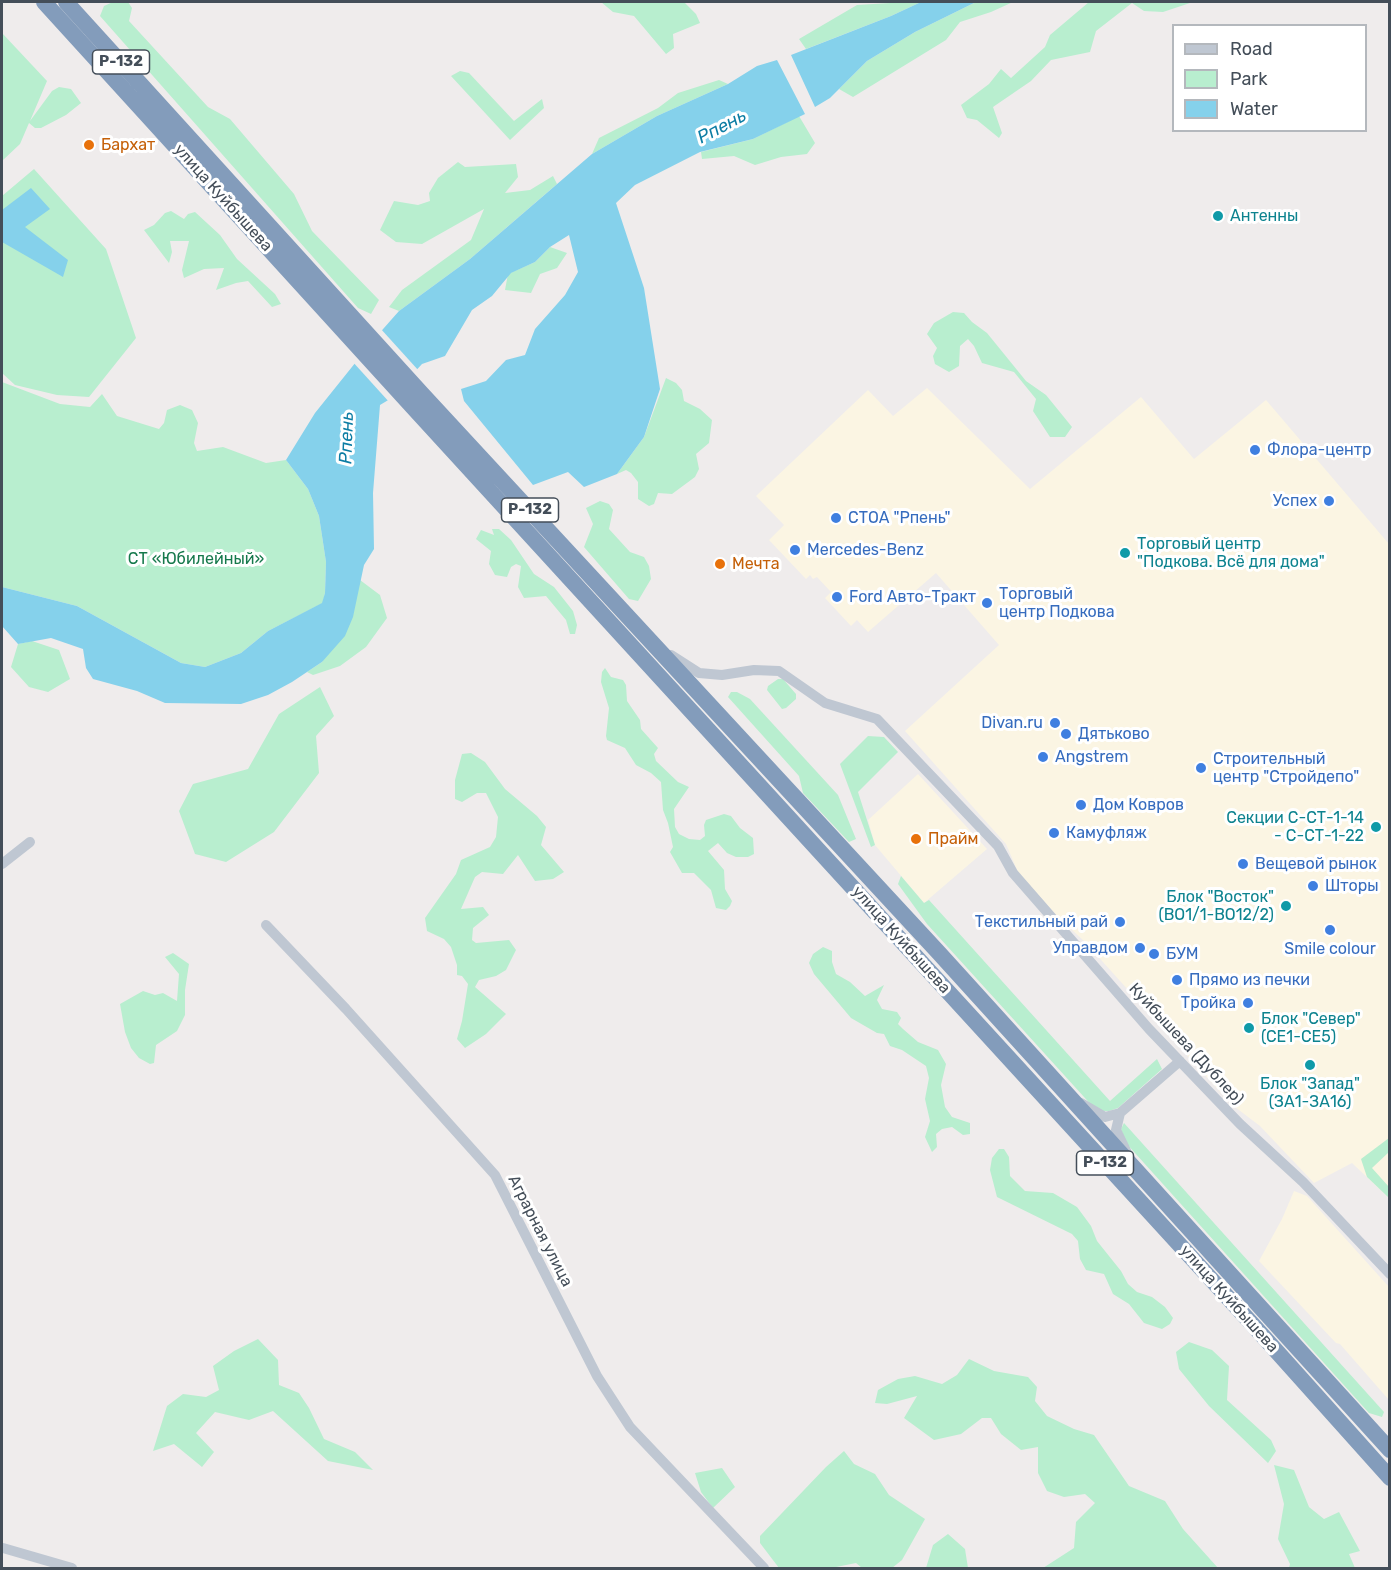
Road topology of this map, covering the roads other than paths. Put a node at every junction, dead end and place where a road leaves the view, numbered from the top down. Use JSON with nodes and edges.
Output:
{"nodes":[{"id":1,"x":44,"y":2,"type":"edge"},
{"id":2,"x":66,"y":2,"type":"edge"},
{"id":3,"x":359,"y":335,"type":"junction"},
{"id":4,"x":416,"y":399,"type":"junction"},
{"id":5,"x":638,"y":626,"type":"junction"},
{"id":6,"x":30,"y":842,"type":"dead end"},
{"id":7,"x":2,"y":864,"type":"edge"},
{"id":8,"x":266,"y":925,"type":"dead end"},
{"id":9,"x":1180,"y":1061,"type":"junction"},
{"id":10,"x":1046,"y":1075,"type":"junction"},
{"id":11,"x":1120,"y":1113,"type":"junction"},
{"id":12,"x":1147,"y":1184,"type":"junction"},
{"id":13,"x":1389,"y":1274,"type":"edge"},
{"id":14,"x":1389,"y":1450,"type":"edge"},
{"id":15,"x":1389,"y":1478,"type":"edge"},
{"id":16,"x":3,"y":1548,"type":"edge"},
{"id":17,"x":72,"y":1569,"type":"edge"},
{"id":18,"x":764,"y":1569,"type":"edge"}],
"edges":[{"from":1,"to":3,"type":"highway","name":"улица Куйбышева","number":"Р-132"},
{"from":2,"to":3,"type":"highway","name":"улица Куйбышева","number":"Р-132"},
{"from":3,"to":4,"type":"highway","number":"Р-132"},
{"from":4,"to":5,"type":"highway","name":"улица Куйбышева","number":"Р-132"},
{"from":4,"to":15,"type":"highway","name":"улица Куйбышева","number":"Р-132"},
{"from":5,"to":9,"type":"street","name":"Куйбышева (Дублер)"},
{"from":5,"to":10,"type":"highway","name":"улица Куйбышева","number":"Р-132"},
{"from":6,"to":7,"type":"street"},
{"from":8,"to":18,"type":"street","name":"Аграрная улица"},
{"from":9,"to":11,"type":"street"},
{"from":9,"to":13,"type":"street","name":"Куйбышева (Дублер)"},
{"from":10,"to":11,"type":"street"},
{"from":10,"to":12,"type":"highway","name":"улица Куйбышева","number":"Р-132"},
{"from":11,"to":12,"type":"street"},
{"from":12,"to":14,"type":"highway","name":"улица Куйбышева","number":"Р-132"},
{"from":16,"to":17,"type":"street"}]}
